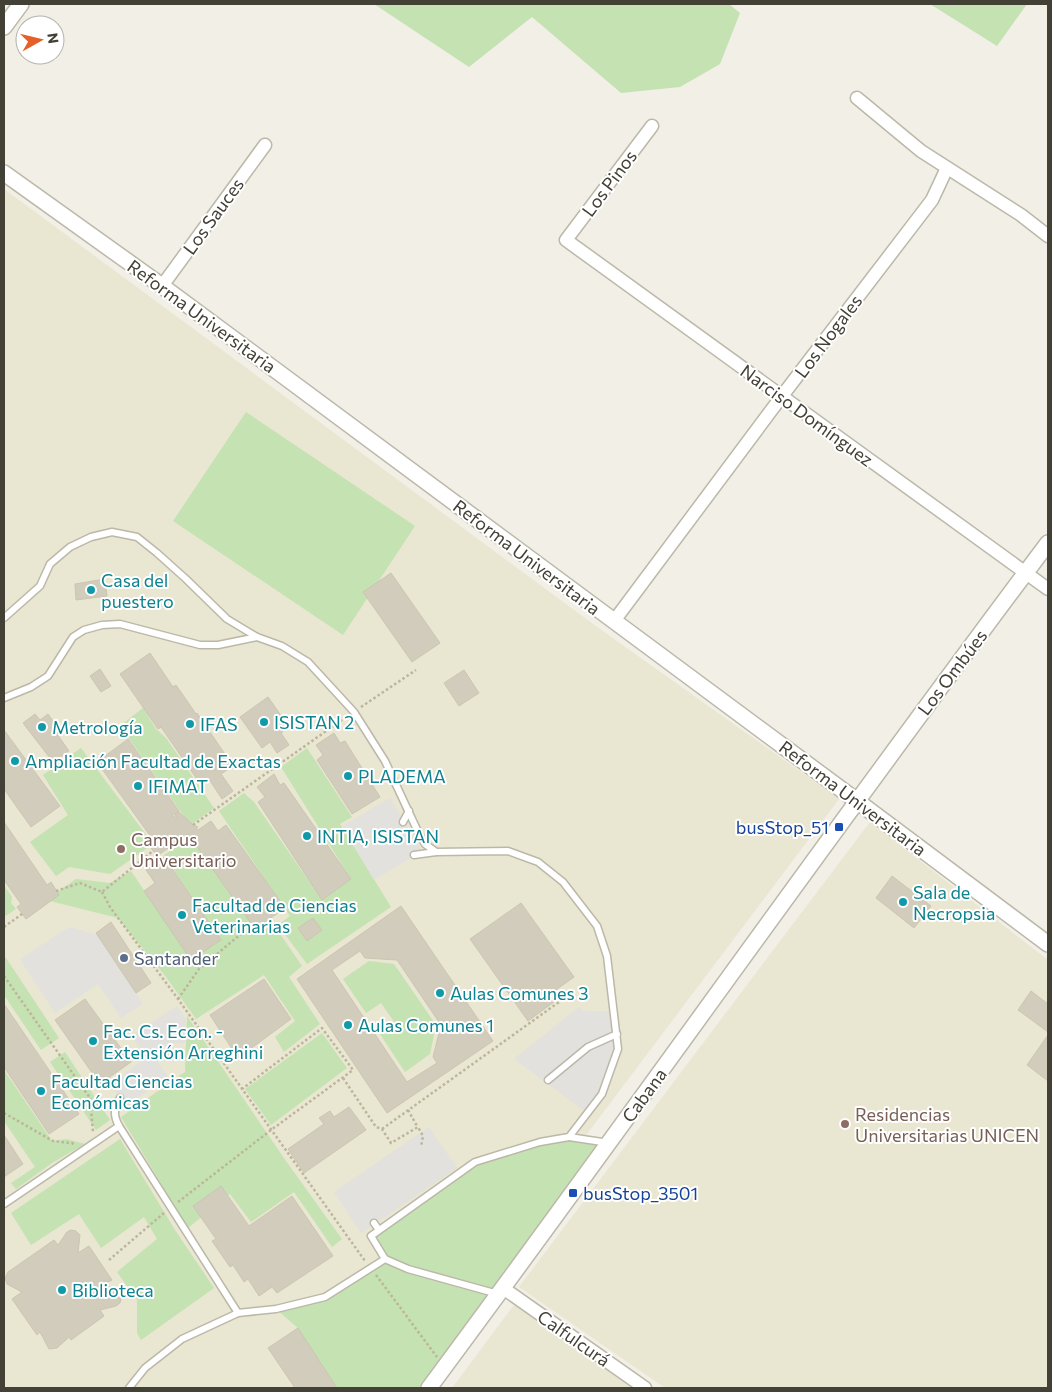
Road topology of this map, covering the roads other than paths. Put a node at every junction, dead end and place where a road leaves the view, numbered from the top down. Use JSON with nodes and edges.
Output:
{"nodes":[{"id":1,"x":21,"y":4,"type":"edge"},
{"id":2,"x":4,"y":27,"type":"edge"},
{"id":3,"x":857,"y":98,"type":"dead end"},
{"id":4,"x":652,"y":126,"type":"dead end"},
{"id":5,"x":265,"y":145,"type":"dead end"},
{"id":6,"x":948,"y":168,"type":"junction"},
{"id":7,"x":4,"y":173,"type":"edge"},
{"id":8,"x":1048,"y":236,"type":"edge"},
{"id":9,"x":566,"y":240,"type":"joint"},
{"id":10,"x":162,"y":286,"type":"junction"},
{"id":11,"x":782,"y":396,"type":"junction"},
{"id":12,"x":1048,"y":543,"type":"edge"},
{"id":13,"x":1026,"y":573,"type":"junction"},
{"id":14,"x":1048,"y":590,"type":"edge"},
{"id":15,"x":4,"y":618,"type":"edge"},
{"id":16,"x":614,"y":621,"type":"junction"},
{"id":17,"x":257,"y":637,"type":"junction"},
{"id":18,"x":4,"y":698,"type":"edge"},
{"id":19,"x":857,"y":800,"type":"junction"},
{"id":20,"x":409,"y":811,"type":"junction"},
{"id":21,"x":403,"y":822,"type":"dead end"},
{"id":22,"x":436,"y":852,"type":"junction"},
{"id":23,"x":414,"y":855,"type":"dead end"},
{"id":24,"x":1048,"y":944,"type":"edge"},
{"id":25,"x":617,"y":1034,"type":"junction"},
{"id":26,"x":548,"y":1080,"type":"dead end"},
{"id":27,"x":120,"y":1098,"type":"dead end"},
{"id":28,"x":119,"y":1126,"type":"junction"},
{"id":29,"x":569,"y":1137,"type":"junction"},
{"id":30,"x":610,"y":1143,"type":"junction"},
{"id":31,"x":4,"y":1204,"type":"edge"},
{"id":32,"x":374,"y":1223,"type":"dead end"},
{"id":33,"x":379,"y":1230,"type":"junction"},
{"id":34,"x":385,"y":1259,"type":"junction"},
{"id":35,"x":501,"y":1291,"type":"junction"},
{"id":36,"x":238,"y":1313,"type":"junction"},
{"id":37,"x":129,"y":1388,"type":"edge"},
{"id":38,"x":429,"y":1388,"type":"edge"},
{"id":39,"x":645,"y":1388,"type":"edge"}],
"edges":[{"from":1,"to":2,"type":"street"},
{"from":3,"to":6,"type":"street"},
{"from":4,"to":9,"type":"street","name":"Los Pinos"},
{"from":5,"to":10,"type":"street","name":"Los Sauces"},
{"from":6,"to":8,"type":"street"},
{"from":6,"to":11,"type":"street","name":"Los Nogales"},
{"from":7,"to":10,"type":"street","name":"Reforma Universitaria"},
{"from":9,"to":11,"type":"street","name":"Narciso Domínguez"},
{"from":10,"to":16,"type":"street","name":"Reforma Universitaria"},
{"from":11,"to":13,"type":"street","name":"Narciso Domínguez"},
{"from":11,"to":16,"type":"street","name":"Los Nogales"},
{"from":12,"to":13,"type":"street","name":"Los Ombúes"},
{"from":13,"to":14,"type":"street","name":"Narciso Domínguez"},
{"from":13,"to":19,"type":"street","name":"Los Ombúes"},
{"from":15,"to":17,"type":"lane"},
{"from":16,"to":19,"type":"street","name":"Reforma Universitaria"},
{"from":17,"to":18,"type":"lane"},
{"from":17,"to":20,"type":"lane"},
{"from":19,"to":24,"type":"street","name":"Reforma Universitaria"},
{"from":19,"to":30,"type":"street","name":"Cabana"},
{"from":20,"to":21,"type":"lane"},
{"from":20,"to":22,"type":"lane"},
{"from":22,"to":23,"type":"lane"},
{"from":22,"to":25,"type":"lane"},
{"from":25,"to":26,"type":"lane"},
{"from":25,"to":29,"type":"lane"},
{"from":27,"to":28,"type":"lane"},
{"from":28,"to":31,"type":"lane"},
{"from":28,"to":36,"type":"lane"},
{"from":29,"to":30,"type":"lane"},
{"from":29,"to":33,"type":"lane"},
{"from":30,"to":35,"type":"street","name":"Cabana"},
{"from":32,"to":33,"type":"lane"},
{"from":33,"to":34,"type":"lane"},
{"from":34,"to":35,"type":"lane"},
{"from":34,"to":36,"type":"lane"},
{"from":35,"to":38,"type":"street","name":"Cabana"},
{"from":35,"to":39,"type":"street","name":"Calfulcurá"},
{"from":36,"to":37,"type":"lane"}]}
